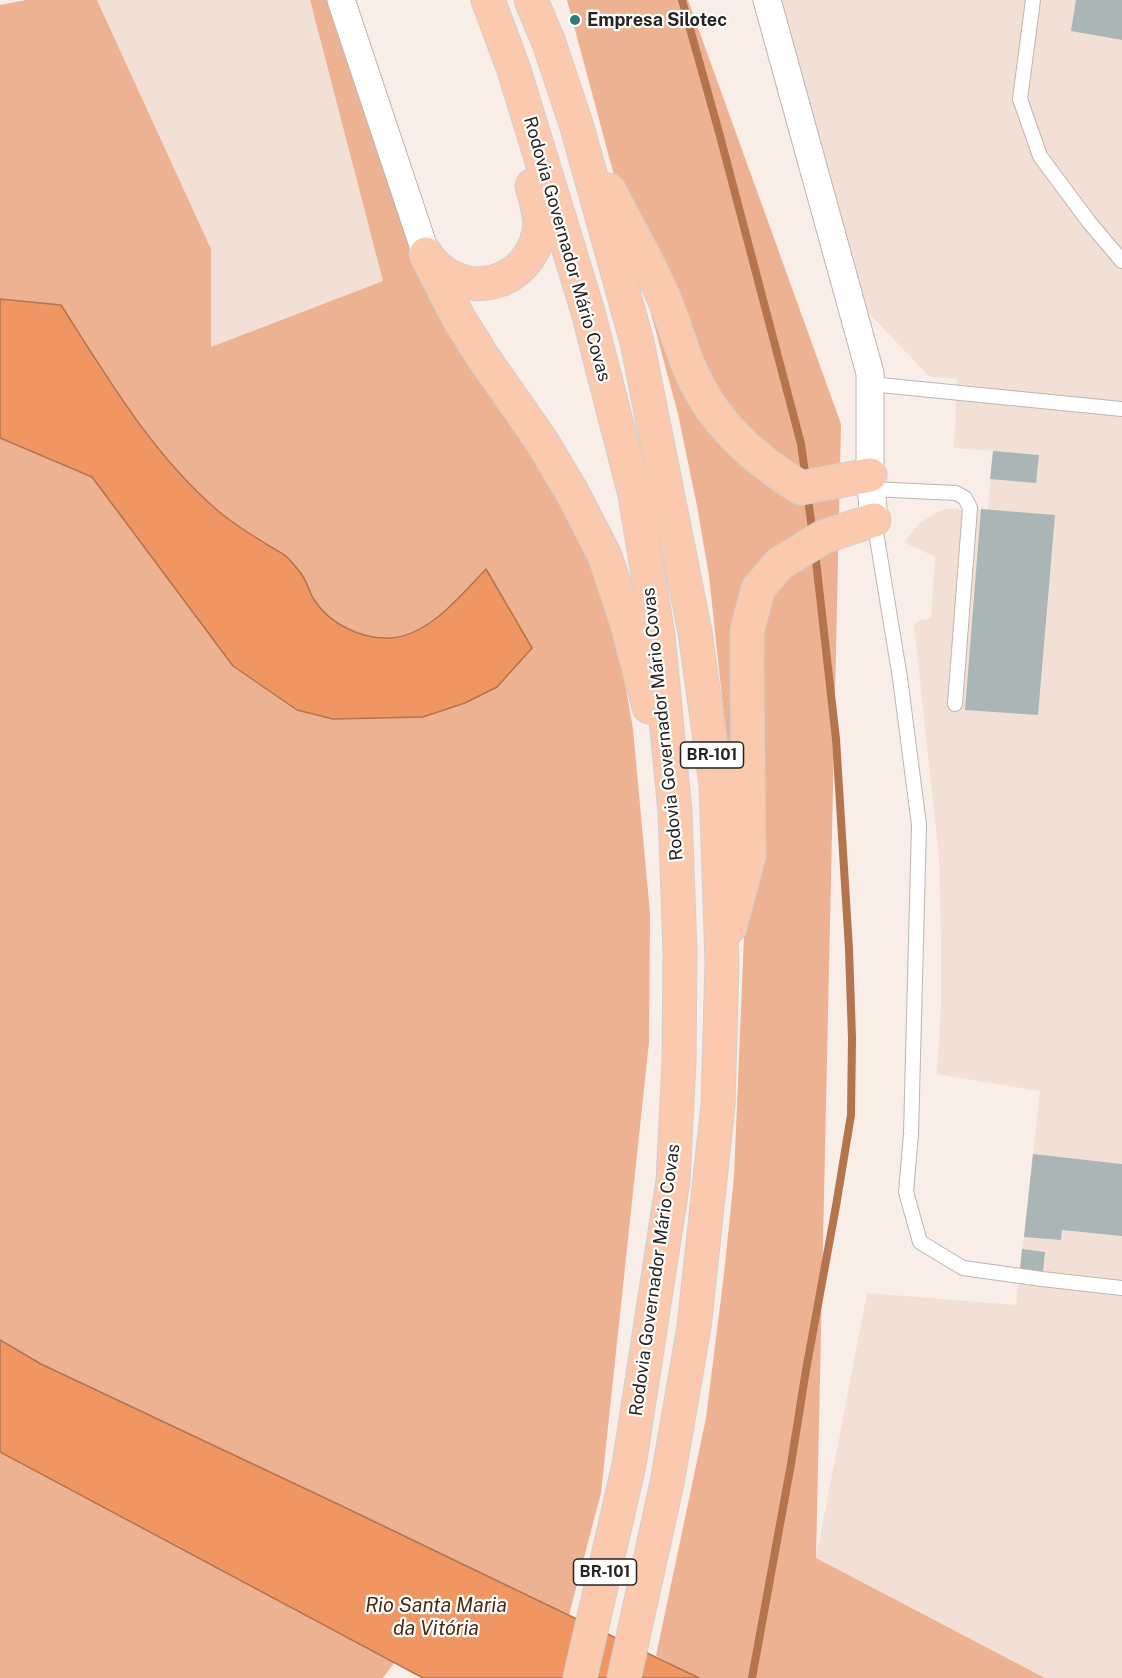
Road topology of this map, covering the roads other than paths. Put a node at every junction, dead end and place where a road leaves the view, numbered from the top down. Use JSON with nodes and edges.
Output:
{"nodes":[{"id":1,"x":341,"y":0,"type":"edge"},
{"id":2,"x":488,"y":0,"type":"edge"},
{"id":3,"x":531,"y":0,"type":"edge"},
{"id":4,"x":767,"y":0,"type":"edge"},
{"id":5,"x":1033,"y":0,"type":"edge"},
{"id":6,"x":528,"y":116,"type":"junction"},
{"id":7,"x":577,"y":127,"type":"junction"},
{"id":8,"x":426,"y":254,"type":"junction"},
{"id":9,"x":1122,"y":261,"type":"edge"},
{"id":10,"x":870,"y":384,"type":"junction"},
{"id":11,"x":1122,"y":409,"type":"edge"},
{"id":12,"x":872,"y":494,"type":"junction"},
{"id":13,"x":954,"y":704,"type":"dead end"},
{"id":14,"x":675,"y":812,"type":"junction"},
{"id":15,"x":722,"y":961,"type":"junction"},
{"id":16,"x":1122,"y":1288,"type":"edge"},
{"id":17,"x":580,"y":1678,"type":"edge"},
{"id":18,"x":624,"y":1678,"type":"edge"}],
"edges":[{"from":1,"to":8,"type":"street"},
{"from":2,"to":6,"type":"highway","name":"Rodovia Governador Mário Covas","number":"BR-101"},
{"from":3,"to":7,"type":"highway","name":"Rodovia Governador Mário Covas","number":"BR-101"},
{"from":4,"to":10,"type":"street"},
{"from":5,"to":9,"type":"lane"},
{"from":6,"to":8,"type":"highway"},
{"from":6,"to":14,"type":"highway","name":"Rodovia Governador Mário Covas","number":"BR-101"},
{"from":7,"to":12,"type":"highway"},
{"from":7,"to":15,"type":"highway","name":"Rodovia Governador Mário Covas","number":"BR-101"},
{"from":8,"to":14,"type":"highway"},
{"from":10,"to":11,"type":"lane"},
{"from":10,"to":12,"type":"street"},
{"from":12,"to":13,"type":"lane"},
{"from":12,"to":15,"type":"highway"},
{"from":12,"to":16,"type":"lane"},
{"from":14,"to":17,"type":"highway","name":"Rodovia Governador Mário Covas","number":"BR-101"},
{"from":15,"to":18,"type":"highway","name":"Rodovia Governador Mário Covas","number":"BR-101"}]}
